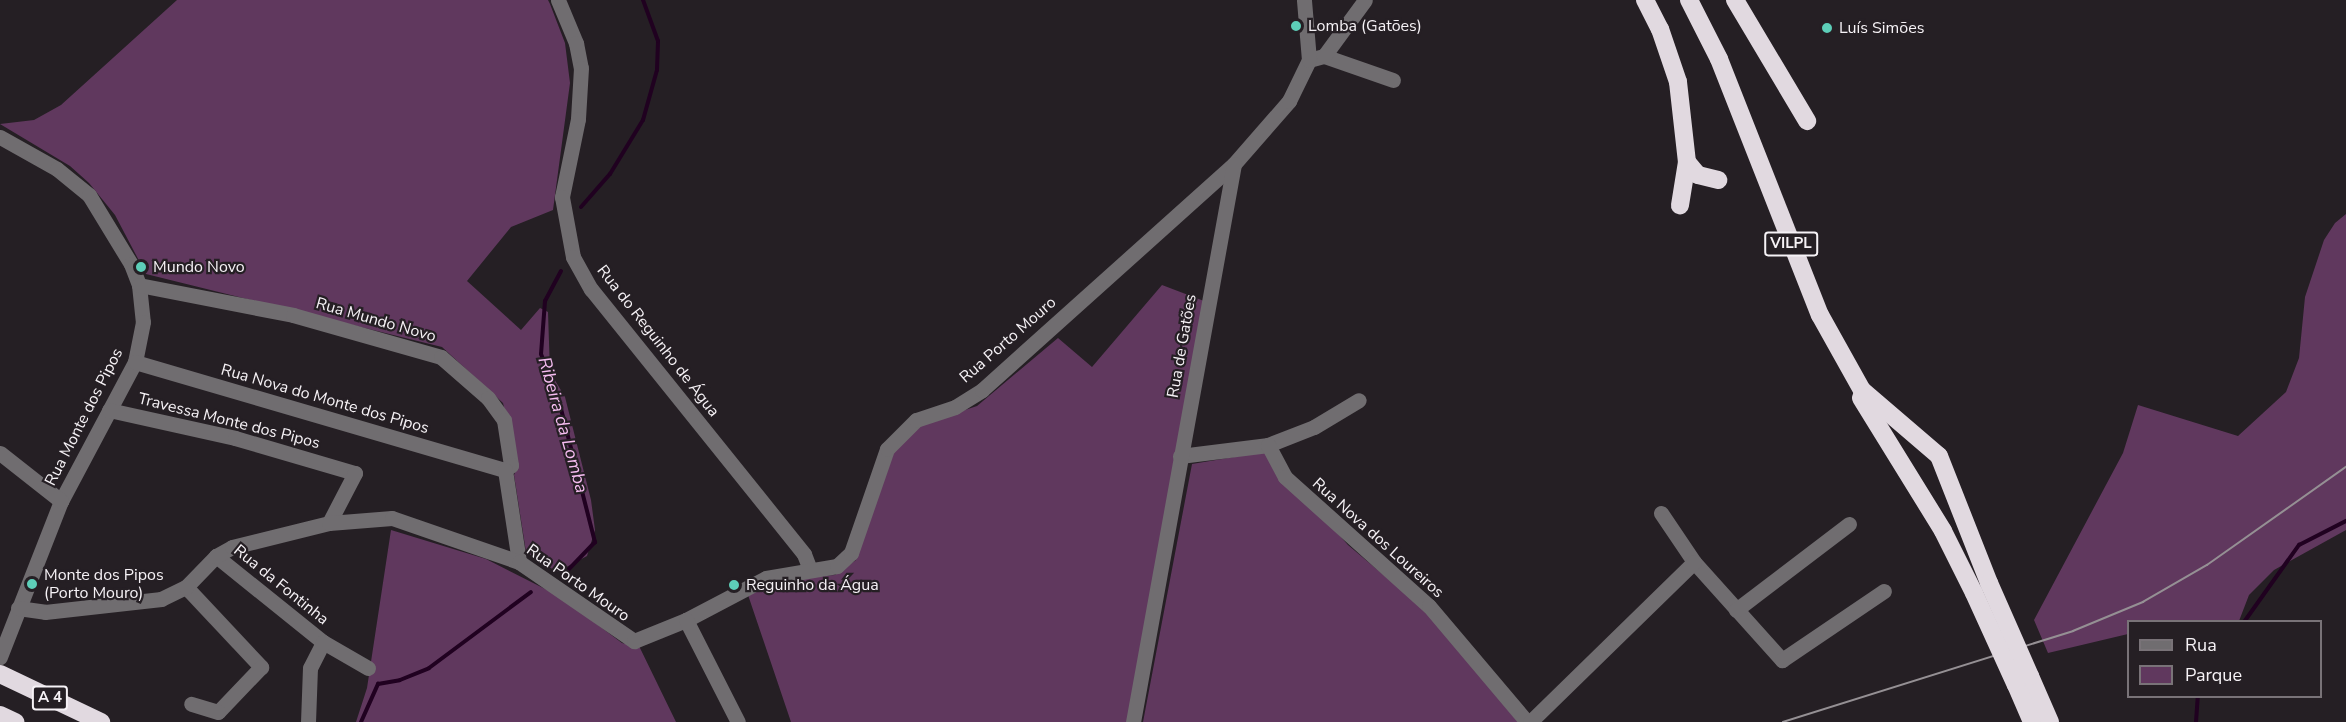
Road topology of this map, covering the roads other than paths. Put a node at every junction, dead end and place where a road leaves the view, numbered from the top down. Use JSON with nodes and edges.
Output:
{"nodes":[{"id":1,"x":558,"y":0,"type":"edge"},
{"id":2,"x":1304,"y":0,"type":"edge"},
{"id":3,"x":1365,"y":0,"type":"edge"},
{"id":4,"x":1645,"y":0,"type":"edge"},
{"id":5,"x":1684,"y":0,"type":"edge"},
{"id":6,"x":1689,"y":0,"type":"edge"},
{"id":7,"x":1735,"y":0,"type":"edge"},
{"id":8,"x":1316,"y":58,"type":"junction"},
{"id":9,"x":1393,"y":80,"type":"dead end"},
{"id":10,"x":1807,"y":122,"type":"dead end"},
{"id":11,"x":0,"y":137,"type":"edge"},
{"id":12,"x":1687,"y":162,"type":"junction"},
{"id":13,"x":1234,"y":164,"type":"junction"},
{"id":14,"x":1718,"y":180,"type":"dead end"},
{"id":15,"x":1680,"y":206,"type":"dead end"},
{"id":16,"x":140,"y":285,"type":"junction"},
{"id":17,"x":135,"y":362,"type":"junction"},
{"id":18,"x":1359,"y":400,"type":"dead end"},
{"id":19,"x":109,"y":410,"type":"junction"},
{"id":20,"x":1268,"y":445,"type":"junction"},
{"id":21,"x":0,"y":453,"type":"edge"},
{"id":22,"x":1180,"y":456,"type":"junction"},
{"id":23,"x":1939,"y":456,"type":"junction"},
{"id":24,"x":505,"y":471,"type":"junction"},
{"id":25,"x":1908,"y":476,"type":"junction"},
{"id":26,"x":61,"y":501,"type":"junction"},
{"id":27,"x":1661,"y":513,"type":"dead end"},
{"id":28,"x":329,"y":523,"type":"junction"},
{"id":29,"x":1849,"y":524,"type":"dead end"},
{"id":30,"x":216,"y":556,"type":"junction"},
{"id":31,"x":519,"y":562,"type":"junction"},
{"id":32,"x":1694,"y":562,"type":"junction"},
{"id":33,"x":810,"y":570,"type":"junction"},
{"id":34,"x":186,"y":587,"type":"junction"},
{"id":35,"x":1981,"y":588,"type":"junction"},
{"id":36,"x":1884,"y":591,"type":"dead end"},
{"id":37,"x":18,"y":608,"type":"junction"},
{"id":38,"x":1736,"y":610,"type":"junction"},
{"id":39,"x":686,"y":620,"type":"junction"},
{"id":40,"x":323,"y":642,"type":"junction"},
{"id":41,"x":0,"y":657,"type":"edge"},
{"id":42,"x":368,"y":668,"type":"dead end"},
{"id":43,"x":0,"y":674,"type":"edge"},
{"id":44,"x":2027,"y":682,"type":"junction"},
{"id":45,"x":191,"y":704,"type":"dead end"},
{"id":46,"x":0,"y":715,"type":"edge"},
{"id":47,"x":15,"y":722,"type":"edge"},
{"id":48,"x":101,"y":722,"type":"edge"},
{"id":49,"x":308,"y":722,"type":"edge"},
{"id":50,"x":738,"y":722,"type":"edge"},
{"id":51,"x":1133,"y":722,"type":"edge"},
{"id":52,"x":1528,"y":722,"type":"edge"},
{"id":53,"x":2032,"y":722,"type":"edge"},
{"id":54,"x":2050,"y":722,"type":"edge"},
{"id":55,"x":2058,"y":722,"type":"edge"}],
"edges":[{"from":1,"to":33,"type":"street","name":"Rua do Reguinho de Água"},
{"from":2,"to":8,"type":"street"},
{"from":3,"to":8,"type":"street"},
{"from":4,"to":12,"type":"highway"},
{"from":5,"to":25,"type":"highway","number":"VILPL"},
{"from":6,"to":23,"type":"highway","number":"VILPL"},
{"from":7,"to":10,"type":"highway"},
{"from":8,"to":9,"type":"street"},
{"from":8,"to":13,"type":"street"},
{"from":11,"to":16,"type":"street","name":"Rua Monte dos Pipos"},
{"from":12,"to":14,"type":"highway"},
{"from":12,"to":15,"type":"highway"},
{"from":13,"to":22,"type":"street","name":"Rua de Gatões"},
{"from":13,"to":33,"type":"street","name":"Rua Porto Mouro"},
{"from":16,"to":17,"type":"street","name":"Rua Monte dos Pipos"},
{"from":16,"to":24,"type":"street","name":"Rua Mundo Novo"},
{"from":17,"to":19,"type":"street","name":"Rua Monte dos Pipos"},
{"from":17,"to":24,"type":"street","name":"Rua Nova do Monte dos Pipos"},
{"from":18,"to":20,"type":"street"},
{"from":19,"to":26,"type":"street","name":"Rua Monte dos Pipos"},
{"from":19,"to":28,"type":"street","name":"Travessa Monte dos Pipos"},
{"from":20,"to":22,"type":"street"},
{"from":20,"to":52,"type":"street","name":"Rua Nova dos Loureiros"},
{"from":21,"to":26,"type":"street"},
{"from":22,"to":51,"type":"street","name":"Rua de Gatões"},
{"from":23,"to":25,"type":"highway"},
{"from":23,"to":35,"type":"highway","number":"VILPL"},
{"from":24,"to":31,"type":"street","name":"Rua Mundo Novo"},
{"from":25,"to":35,"type":"highway","number":"VILPL"},
{"from":26,"to":37,"type":"street","name":"Rua Monte dos Pipos"},
{"from":27,"to":32,"type":"street"},
{"from":28,"to":30,"type":"street","name":"Rua Porto Mouro"},
{"from":28,"to":31,"type":"street","name":"Rua Porto Mouro"},
{"from":29,"to":38,"type":"street"},
{"from":30,"to":34,"type":"street","name":"Rua Porto Mouro"},
{"from":30,"to":40,"type":"street","name":"Rua da Fontinha"},
{"from":31,"to":39,"type":"street","name":"Rua Porto Mouro"},
{"from":32,"to":38,"type":"street"},
{"from":32,"to":52,"type":"street","name":"Rua Nova dos Loureiros"},
{"from":33,"to":39,"type":"street","name":"Rua Porto Mouro"},
{"from":34,"to":37,"type":"street","name":"Rua Porto Mouro"},
{"from":34,"to":45,"type":"street"},
{"from":35,"to":44,"type":"highway","number":"VILPL","bridge":true},
{"from":36,"to":38,"type":"street"},
{"from":37,"to":41,"type":"street","name":"Rua Monte dos Pipos"},
{"from":39,"to":50,"type":"street"},
{"from":40,"to":42,"type":"street","name":"Rua da Fontinha"},
{"from":40,"to":49,"type":"street","name":"Rua da Fontinha"},
{"from":43,"to":48,"type":"highway","number":"A 4"},
{"from":44,"to":53,"type":"highway","number":"VILPL"},
{"from":44,"to":54,"type":"highway","number":"VILPL"},
{"from":44,"to":55,"type":"highway","number":"VILPL"},
{"from":46,"to":47,"type":"highway","number":"A 4"}]}
